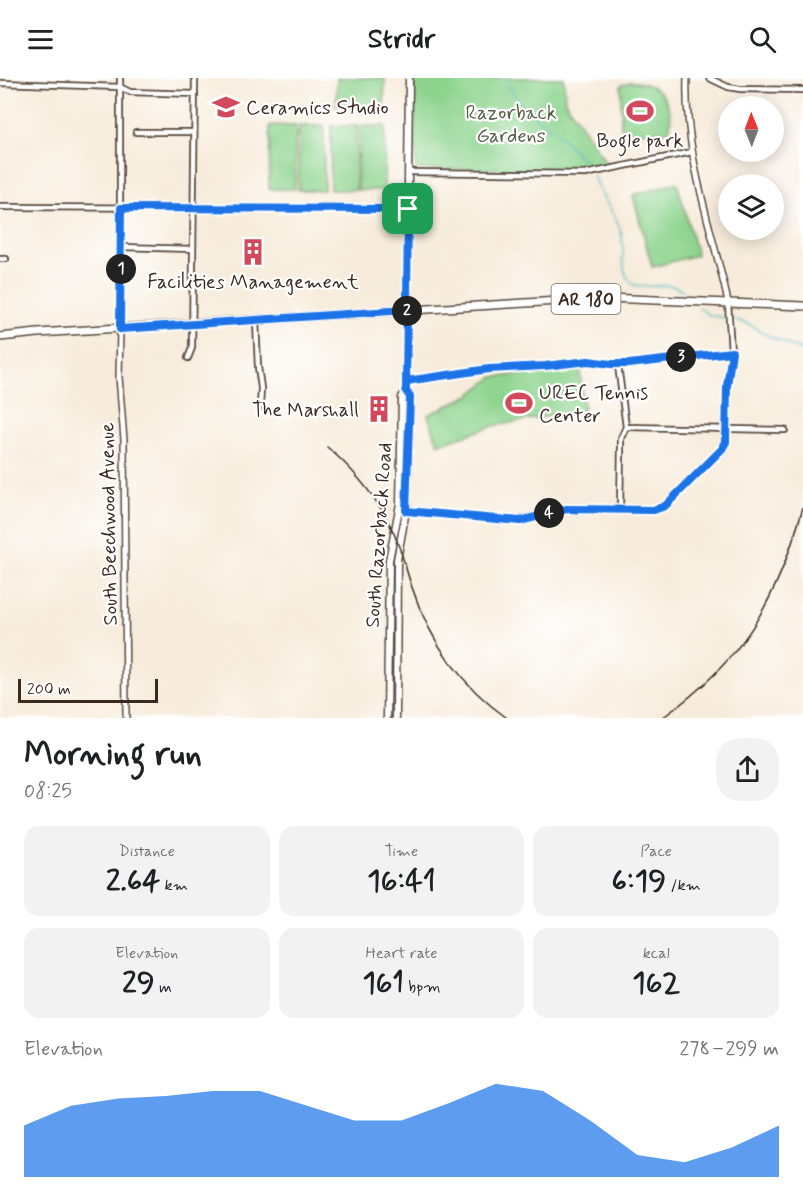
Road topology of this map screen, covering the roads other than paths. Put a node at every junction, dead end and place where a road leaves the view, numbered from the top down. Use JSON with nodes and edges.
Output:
{"nodes":[{"id":1,"x":120,"y":78,"type":"edge"},
{"id":2,"x":195,"y":78,"type":"edge"},
{"id":3,"x":409,"y":78,"type":"edge"},
{"id":4,"x":687,"y":78,"type":"edge"},
{"id":5,"x":709,"y":78,"type":"edge"},
{"id":6,"x":0,"y":83,"type":"edge"},
{"id":7,"x":120,"y":87,"type":"junction"},
{"id":8,"x":803,"y":90,"type":"edge"},
{"id":9,"x":195,"y":94,"type":"junction"},
{"id":10,"x":136,"y":132,"type":"dead end"},
{"id":11,"x":194,"y":132,"type":"junction"},
{"id":12,"x":692,"y":152,"type":"junction"},
{"id":13,"x":408,"y":172,"type":"junction"},
{"id":14,"x":0,"y":207,"type":"edge"},
{"id":15,"x":121,"y":208,"type":"junction"},
{"id":16,"x":193,"y":209,"type":"junction"},
{"id":17,"x":408,"y":209,"type":"junction"},
{"id":18,"x":121,"y":247,"type":"junction"},
{"id":19,"x":193,"y":249,"type":"junction"},
{"id":20,"x":728,"y":302,"type":"junction"},
{"id":21,"x":803,"y":306,"type":"edge"},
{"id":22,"x":407,"y":310,"type":"junction"},
{"id":23,"x":256,"y":321,"type":"junction"},
{"id":24,"x":192,"y":324,"type":"junction"},
{"id":25,"x":120,"y":329,"type":"junction"},
{"id":26,"x":0,"y":337,"type":"edge"},
{"id":27,"x":732,"y":352,"type":"junction"},
{"id":28,"x":188,"y":358,"type":"dead end"},
{"id":29,"x":618,"y":365,"type":"junction"},
{"id":30,"x":406,"y":381,"type":"junction"},
{"id":31,"x":406,"y":391,"type":"junction"},
{"id":32,"x":260,"y":406,"type":"dead end"},
{"id":33,"x":626,"y":427,"type":"junction"},
{"id":34,"x":726,"y":429,"type":"junction"},
{"id":35,"x":786,"y":430,"type":"dead end"},
{"id":36,"x":620,"y":509,"type":"junction"},
{"id":37,"x":399,"y":510,"type":"junction"},
{"id":38,"x":406,"y":511,"type":"junction"},
{"id":39,"x":126,"y":718,"type":"edge"},
{"id":40,"x":387,"y":718,"type":"edge"},
{"id":41,"x":396,"y":718,"type":"edge"}],
"edges":[{"from":1,"to":7,"type":"street"},
{"from":2,"to":9,"type":"street"},
{"from":3,"to":13,"type":"main road","name":"South Razorback Road"},
{"from":4,"to":12,"type":"street"},
{"from":5,"to":8,"type":"street"},
{"from":6,"to":7,"type":"street"},
{"from":7,"to":9,"type":"street"},
{"from":7,"to":15,"type":"street"},
{"from":9,"to":11,"type":"street"},
{"from":10,"to":11,"type":"street"},
{"from":11,"to":16,"type":"street"},
{"from":12,"to":13,"type":"street"},
{"from":12,"to":20,"type":"street"},
{"from":13,"to":17,"type":"main road","name":"South Razorback Road"},
{"from":14,"to":15,"type":"street"},
{"from":15,"to":16,"type":"street"},
{"from":15,"to":18,"type":"street"},
{"from":16,"to":17,"type":"street"},
{"from":16,"to":19,"type":"street"},
{"from":17,"to":22,"type":"main road","name":"South Razorback Road"},
{"from":18,"to":19,"type":"street"},
{"from":18,"to":25,"type":"street"},
{"from":19,"to":24,"type":"street"},
{"from":20,"to":21,"type":"main road","number":"AR 180"},
{"from":20,"to":22,"type":"main road","number":"AR 180"},
{"from":20,"to":27,"type":"street"},
{"from":22,"to":23,"type":"main road","number":"AR 180"},
{"from":22,"to":30,"type":"main road","name":"South Razorback Road"},
{"from":23,"to":24,"type":"main road","number":"AR 180"},
{"from":23,"to":32,"type":"street"},
{"from":24,"to":25,"type":"main road","number":"AR 180"},
{"from":24,"to":28,"type":"street"},
{"from":25,"to":26,"type":"main road","number":"AR 180"},
{"from":25,"to":39,"type":"street","name":"South Beechwood Avenue"},
{"from":27,"to":29,"type":"street"},
{"from":27,"to":34,"type":"street"},
{"from":29,"to":30,"type":"street"},
{"from":29,"to":33,"type":"street"},
{"from":30,"to":31,"type":"main road","name":"South Razorback Road"},
{"from":31,"to":37,"type":"main road","name":"South Razorback Road"},
{"from":31,"to":38,"type":"main road","name":"South Razorback Road"},
{"from":33,"to":34,"type":"street"},
{"from":33,"to":36,"type":"street"},
{"from":34,"to":35,"type":"street"},
{"from":34,"to":36,"type":"street"},
{"from":36,"to":38,"type":"street"},
{"from":37,"to":38,"type":"street"},
{"from":37,"to":40,"type":"main road","name":"South Razorback Road"},
{"from":38,"to":41,"type":"main road","name":"South Razorback Road"}]}
